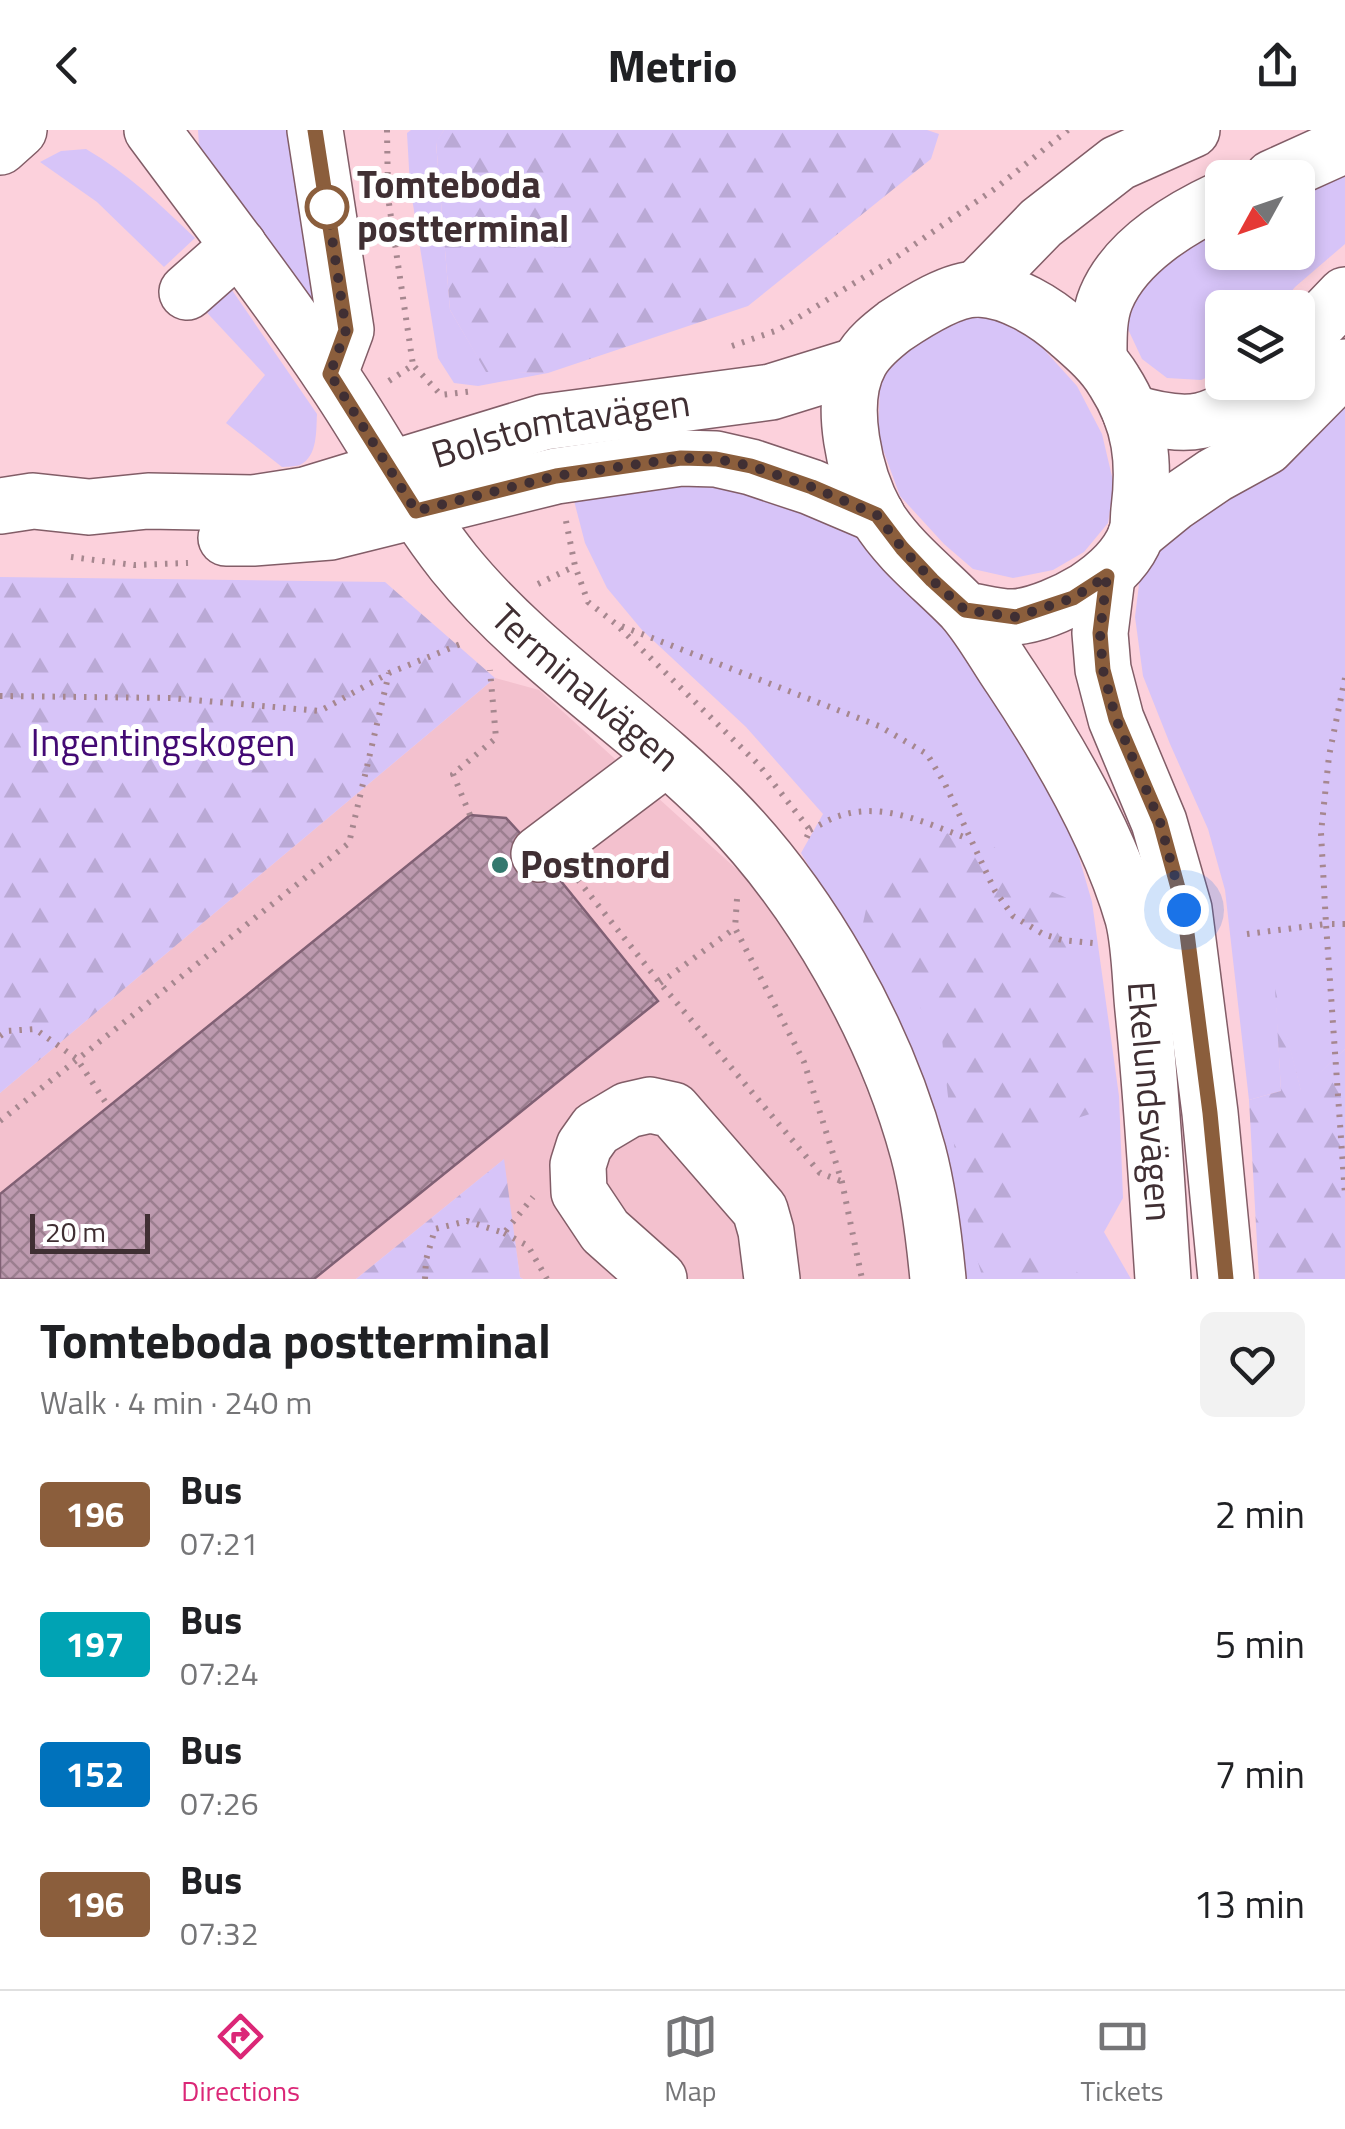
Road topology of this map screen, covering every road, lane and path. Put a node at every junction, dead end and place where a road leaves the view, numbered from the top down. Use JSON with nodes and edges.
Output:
{"nodes":[{"id":1,"x":19,"y":130,"type":"edge"},
{"id":2,"x":152,"y":130,"type":"edge"},
{"id":3,"x":314,"y":130,"type":"edge"},
{"id":4,"x":387,"y":130,"type":"edge"},
{"id":5,"x":1068,"y":130,"type":"edge"},
{"id":6,"x":1192,"y":130,"type":"edge"},
{"id":7,"x":1345,"y":145,"type":"edge"},
{"id":8,"x":0,"y":148,"type":"edge"},
{"id":9,"x":1312,"y":160,"type":"edge"},
{"id":10,"x":1205,"y":207,"type":"edge"},
{"id":11,"x":239,"y":246,"type":"junction"},
{"id":12,"x":977,"y":288,"type":"junction"},
{"id":13,"x":187,"y":292,"type":"dead end"},
{"id":14,"x":1345,"y":295,"type":"edge"},
{"id":15,"x":1315,"y":326,"type":"edge"},
{"id":16,"x":731,"y":346,"type":"dead end"},
{"id":17,"x":1099,"y":360,"type":"junction"},
{"id":18,"x":414,"y":365,"type":"junction"},
{"id":19,"x":858,"y":365,"type":"junction"},
{"id":20,"x":1345,"y":367,"type":"edge"},
{"id":21,"x":340,"y":389,"type":"junction"},
{"id":22,"x":482,"y":390,"type":"dead end"},
{"id":23,"x":1244,"y":400,"type":"edge"},
{"id":24,"x":1130,"y":412,"type":"junction"},
{"id":25,"x":556,"y":476,"type":"junction"},
{"id":26,"x":402,"y":490,"type":"junction"},
{"id":27,"x":0,"y":506,"type":"edge"},
{"id":28,"x":877,"y":515,"type":"junction"},
{"id":29,"x":58,"y":555,"type":"dead end"},
{"id":30,"x":1122,"y":556,"type":"junction"},
{"id":31,"x":193,"y":563,"type":"dead end"},
{"id":32,"x":575,"y":566,"type":"junction"},
{"id":33,"x":965,"y":610,"type":"junction"},
{"id":34,"x":495,"y":626,"type":"junction"},
{"id":35,"x":389,"y":673,"type":"junction"},
{"id":36,"x":1345,"y":678,"type":"edge"},
{"id":37,"x":0,"y":696,"type":"edge"},
{"id":38,"x":666,"y":758,"type":"junction"},
{"id":39,"x":470,"y":814,"type":"dead end"},
{"id":40,"x":810,"y":830,"type":"dead end"},
{"id":41,"x":969,"y":839,"type":"junction"},
{"id":42,"x":557,"y":865,"type":"joint"},
{"id":43,"x":1326,"y":924,"type":"junction"},
{"id":44,"x":1345,"y":924,"type":"edge"},
{"id":45,"x":735,"y":928,"type":"dead end"},
{"id":46,"x":1247,"y":934,"type":"dead end"},
{"id":47,"x":1110,"y":945,"type":"dead end"},
{"id":48,"x":660,"y":983,"type":"junction"},
{"id":49,"x":2,"y":1032,"type":"edge"},
{"id":50,"x":77,"y":1059,"type":"junction"},
{"id":51,"x":108,"y":1106,"type":"dead end"},
{"id":52,"x":0,"y":1121,"type":"edge"},
{"id":53,"x":842,"y":1182,"type":"dead end"},
{"id":54,"x":579,"y":1192,"type":"junction"},
{"id":55,"x":1345,"y":1194,"type":"edge"},
{"id":56,"x":504,"y":1233,"type":"junction"},
{"id":57,"x":424,"y":1279,"type":"edge"},
{"id":58,"x":546,"y":1279,"type":"edge"},
{"id":59,"x":659,"y":1279,"type":"edge"},
{"id":60,"x":772,"y":1279,"type":"edge"},
{"id":61,"x":938,"y":1279,"type":"edge"},
{"id":62,"x":1163,"y":1279,"type":"edge"},
{"id":63,"x":1226,"y":1279,"type":"edge"}],
"edges":[{"from":1,"to":8,"type":"main road"},
{"from":2,"to":11,"type":"main road","name":"Terminalvägen"},
{"from":3,"to":21,"type":"main road"},
{"from":4,"to":18,"type":"path"},
{"from":5,"to":16,"type":"path"},
{"from":6,"to":12,"type":"main road"},
{"from":7,"to":9,"type":"main road"},
{"from":10,"to":17,"type":"main road"},
{"from":11,"to":13,"type":"main road"},
{"from":11,"to":21,"type":"main road","name":"Terminalvägen"},
{"from":12,"to":17,"type":"main road"},
{"from":12,"to":19,"type":"main road"},
{"from":14,"to":15,"type":"main road"},
{"from":17,"to":24,"type":"main road"},
{"from":18,"to":21,"type":"path"},
{"from":18,"to":22,"type":"path"},
{"from":19,"to":26,"type":"main road","name":"Bolstomtavägen"},
{"from":19,"to":28,"type":"main road"},
{"from":20,"to":30,"type":"main road"},
{"from":21,"to":26,"type":"main road","name":"Terminalvägen"},
{"from":23,"to":24,"type":"main road"},
{"from":24,"to":30,"type":"main road"},
{"from":25,"to":26,"type":"main road","name":"Bolstomtavägen"},
{"from":25,"to":28,"type":"main road","name":"Bolstomtavägen"},
{"from":25,"to":32,"type":"path"},
{"from":26,"to":27,"type":"main road","name":"Bolstomtavägen"},
{"from":26,"to":34,"type":"main road","name":"Terminalvägen"},
{"from":28,"to":33,"type":"main road"},
{"from":29,"to":31,"type":"path"},
{"from":30,"to":33,"type":"main road"},
{"from":30,"to":63,"type":"main road","name":"Ekelundsvägen"},
{"from":32,"to":34,"type":"path"},
{"from":32,"to":41,"type":"path"},
{"from":33,"to":62,"type":"main road","name":"Ekelundsvägen"},
{"from":34,"to":35,"type":"path"},
{"from":34,"to":38,"type":"main road","name":"Terminalvägen"},
{"from":34,"to":39,"type":"path"},
{"from":35,"to":37,"type":"path"},
{"from":35,"to":50,"type":"path"},
{"from":36,"to":43,"type":"path"},
{"from":38,"to":42,"type":"main road"},
{"from":38,"to":61,"type":"main road","name":"Terminalvägen"},
{"from":40,"to":41,"type":"path"},
{"from":41,"to":47,"type":"path"},
{"from":42,"to":48,"type":"path"},
{"from":43,"to":44,"type":"path"},
{"from":43,"to":46,"type":"path"},
{"from":43,"to":55,"type":"path"},
{"from":45,"to":48,"type":"path"},
{"from":48,"to":53,"type":"path"},
{"from":49,"to":50,"type":"path"},
{"from":50,"to":51,"type":"path"},
{"from":50,"to":52,"type":"path"},
{"from":54,"to":56,"type":"path"},
{"from":54,"to":59,"type":"main road"},
{"from":54,"to":60,"type":"main road"},
{"from":56,"to":57,"type":"path"},
{"from":56,"to":58,"type":"path"}]}
